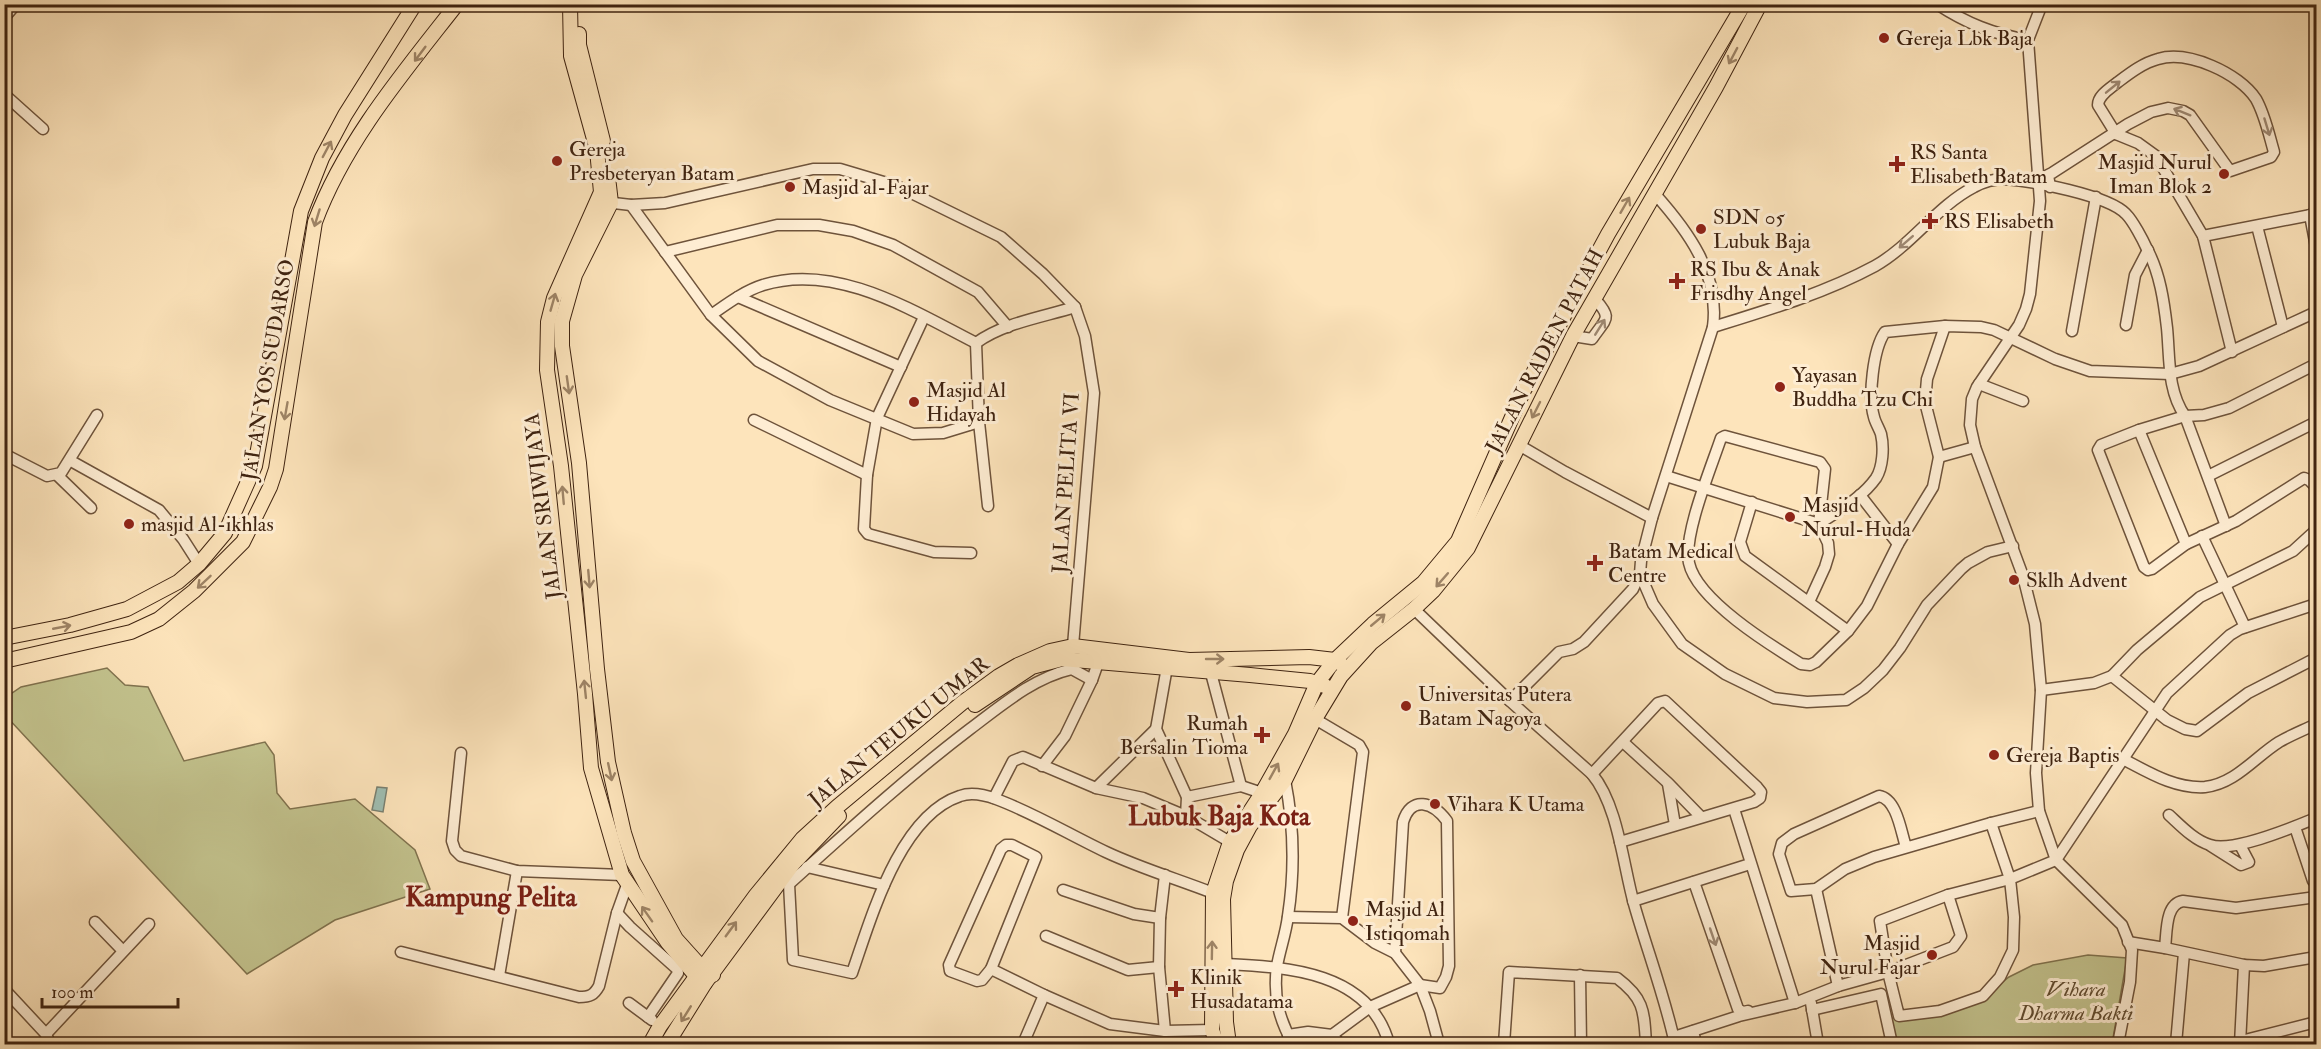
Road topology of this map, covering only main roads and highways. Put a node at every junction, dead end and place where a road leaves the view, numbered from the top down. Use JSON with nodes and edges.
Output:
{"nodes":[{"id":1,"x":570,"y":4,"type":"edge"},
{"id":2,"x":579,"y":4,"type":"edge"},
{"id":3,"x":1744,"y":4,"type":"edge"},
{"id":4,"x":1760,"y":4,"type":"edge"},
{"id":5,"x":454,"y":5,"type":"edge"},
{"id":6,"x":409,"y":7,"type":"edge"},
{"id":7,"x":605,"y":202,"type":"junction"},
{"id":8,"x":1608,"y":234,"type":"junction"},
{"id":9,"x":1626,"y":244,"type":"junction"},
{"id":10,"x":584,"y":520,"type":"junction"},
{"id":11,"x":566,"y":522,"type":"junction"},
{"id":12,"x":4,"y":639,"type":"edge"},
{"id":13,"x":1335,"y":660,"type":"junction"},
{"id":14,"x":4,"y":661,"type":"edge"},
{"id":15,"x":1347,"y":669,"type":"junction"},
{"id":16,"x":1317,"y":683,"type":"junction"},
{"id":17,"x":1332,"y":690,"type":"junction"},
{"id":18,"x":604,"y":725,"type":"junction"},
{"id":19,"x":588,"y":727,"type":"junction"},
{"id":20,"x":704,"y":976,"type":"junction"},
{"id":21,"x":650,"y":1044,"type":"edge"},
{"id":22,"x":667,"y":1044,"type":"edge"},
{"id":23,"x":1216,"y":1044,"type":"edge"},
{"id":24,"x":1229,"y":1044,"type":"edge"}],
"edges":[{"from":1,"to":7,"type":"main road","name":"JALAN SRIWIJAYA"},
{"from":2,"to":7,"type":"main road"},
{"from":8,"to":3,"type":"main road","name":"JALAN RADEN PATAH","one_way":true},
{"from":4,"to":9,"type":"main road","name":"JALAN RADEN PATAH","one_way":true},
{"from":5,"to":14,"type":"main road","name":"JALAN YOS SUDARSO","one_way":true},
{"from":12,"to":6,"type":"main road","name":"JALAN YOS SUDARSO","one_way":true},
{"from":7,"to":10,"type":"main road","name":"JALAN SRIWIJAYA","one_way":true},
{"from":11,"to":7,"type":"main road","name":"JALAN SRIWIJAYA","one_way":true},
{"from":8,"to":9,"type":"main road"},
{"from":13,"to":8,"type":"main road","name":"JALAN RADEN PATAH","one_way":true},
{"from":9,"to":15,"type":"main road","name":"JALAN RADEN PATAH","one_way":true},
{"from":10,"to":11,"type":"main road"},
{"from":10,"to":18,"type":"main road","name":"JALAN SRIWIJAYA","one_way":true},
{"from":19,"to":11,"type":"main road","name":"JALAN SRIWIJAYA","one_way":true},
{"from":13,"to":15,"type":"main road"},
{"from":13,"to":16,"type":"main road","name":"JALAN RADEN PATAH"},
{"from":20,"to":13,"type":"main road","name":"JALAN TEUKU UMAR","one_way":true},
{"from":15,"to":17,"type":"main road","name":"JALAN RADEN PATAH"},
{"from":16,"to":17,"type":"main road","name":"JALAN TEUKU UMAR"},
{"from":16,"to":20,"type":"main road","name":"JALAN TEUKU UMAR"},
{"from":23,"to":16,"type":"main road","name":"JALAN RADEN PATAH","one_way":true},
{"from":17,"to":24,"type":"main road","name":"JALAN RADEN PATAH"},
{"from":18,"to":19,"type":"main road"},
{"from":18,"to":20,"type":"main road","name":"JALAN SRIWIJAYA","one_way":true},
{"from":20,"to":19,"type":"main road","name":"JALAN SRIWIJAYA","one_way":true},
{"from":20,"to":21,"type":"main road","name":"JALAN TEUKU UMAR"},
{"from":20,"to":22,"type":"main road","name":"JALAN TEUKU UMAR","one_way":true}]}
